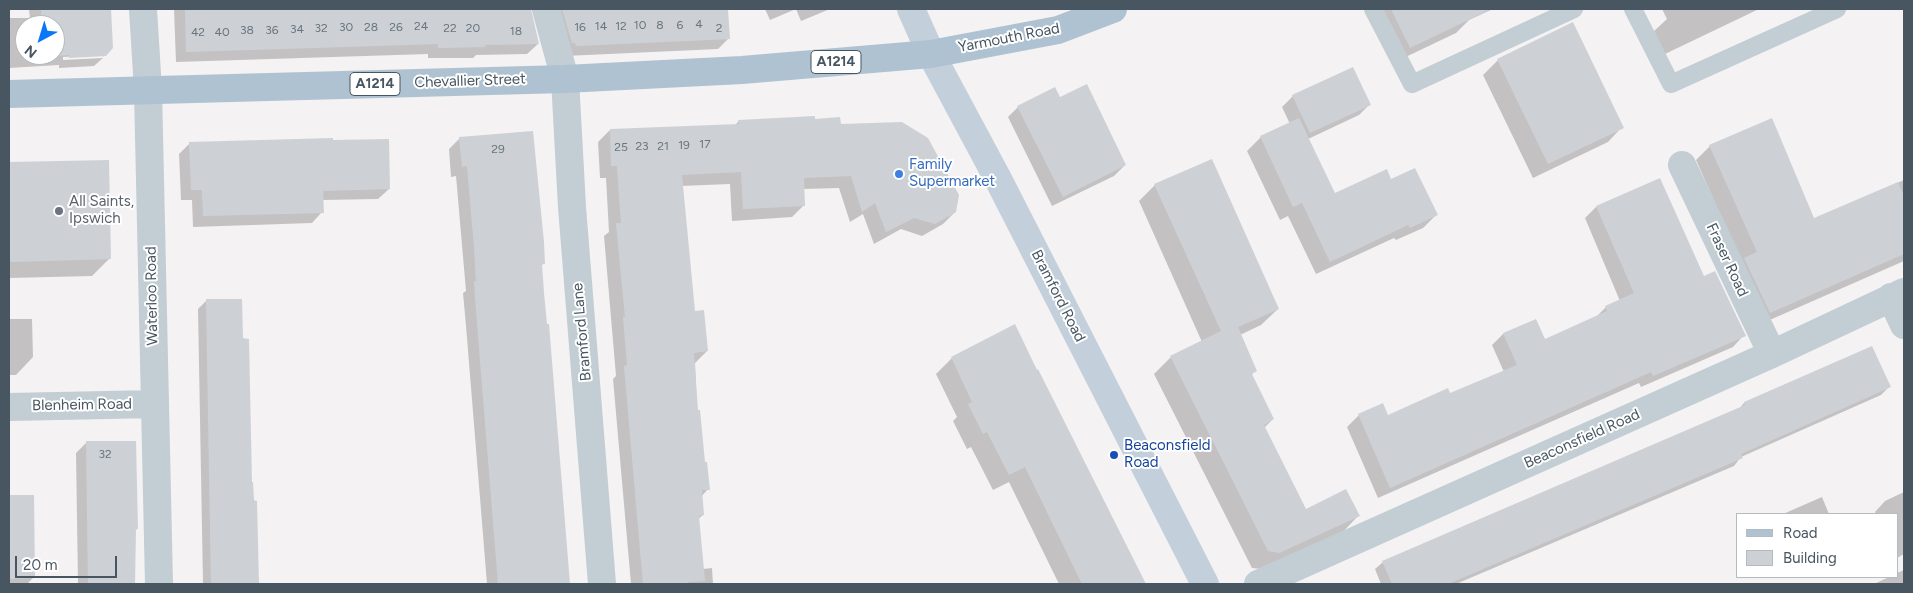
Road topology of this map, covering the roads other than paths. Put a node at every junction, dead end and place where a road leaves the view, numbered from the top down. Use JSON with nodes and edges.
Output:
{"nodes":[{"id":1,"x":144,"y":9,"type":"edge"},
{"id":2,"x":546,"y":9,"type":"edge"},
{"id":3,"x":911,"y":9,"type":"edge"},
{"id":4,"x":1113,"y":9,"type":"edge"},
{"id":5,"x":1373,"y":9,"type":"edge"},
{"id":6,"x":1574,"y":9,"type":"edge"},
{"id":7,"x":1633,"y":9,"type":"edge"},
{"id":8,"x":1836,"y":9,"type":"edge"},
{"id":9,"x":931,"y":54,"type":"junction"},
{"id":10,"x":565,"y":78,"type":"junction"},
{"id":11,"x":148,"y":90,"type":"junction"},
{"id":12,"x":9,"y":94,"type":"edge"},
{"id":13,"x":1682,"y":166,"type":"dead end"},
{"id":14,"x":1898,"y":294,"type":"edge"},
{"id":15,"x":1904,"y":325,"type":"edge"},
{"id":16,"x":1772,"y":354,"type":"junction"},
{"id":17,"x":155,"y":404,"type":"junction"},
{"id":18,"x":9,"y":407,"type":"edge"},
{"id":19,"x":159,"y":584,"type":"edge"},
{"id":20,"x":602,"y":584,"type":"edge"},
{"id":21,"x":1205,"y":584,"type":"edge"},
{"id":22,"x":1258,"y":584,"type":"edge"}],
"edges":[{"from":1,"to":11,"type":"street","name":"Waterloo Road"},
{"from":2,"to":10,"type":"street","name":"Bramford Lane"},
{"from":3,"to":9,"type":"main road","name":"Bramford Road"},
{"from":4,"to":9,"type":"main road","name":"Yarmouth Road","number":"A1214"},
{"from":5,"to":6,"type":"lane"},
{"from":7,"to":8,"type":"lane"},
{"from":9,"to":10,"type":"main road","name":"Chevallier Street","number":"A1214"},
{"from":9,"to":21,"type":"main road","name":"Bramford Road"},
{"from":10,"to":11,"type":"main road","name":"Chevallier Street","number":"A1214"},
{"from":10,"to":20,"type":"street","name":"Bramford Lane"},
{"from":11,"to":12,"type":"main road","name":"Chevallier Street","number":"A1214"},
{"from":11,"to":17,"type":"street","name":"Waterloo Road"},
{"from":13,"to":16,"type":"street","name":"Fraser Road"},
{"from":14,"to":15,"type":"street"},
{"from":14,"to":16,"type":"street","name":"Beaconsfield Road"},
{"from":16,"to":22,"type":"street","name":"Beaconsfield Road"},
{"from":17,"to":18,"type":"street","name":"Blenheim Road"},
{"from":17,"to":19,"type":"street","name":"Waterloo Road"}]}
